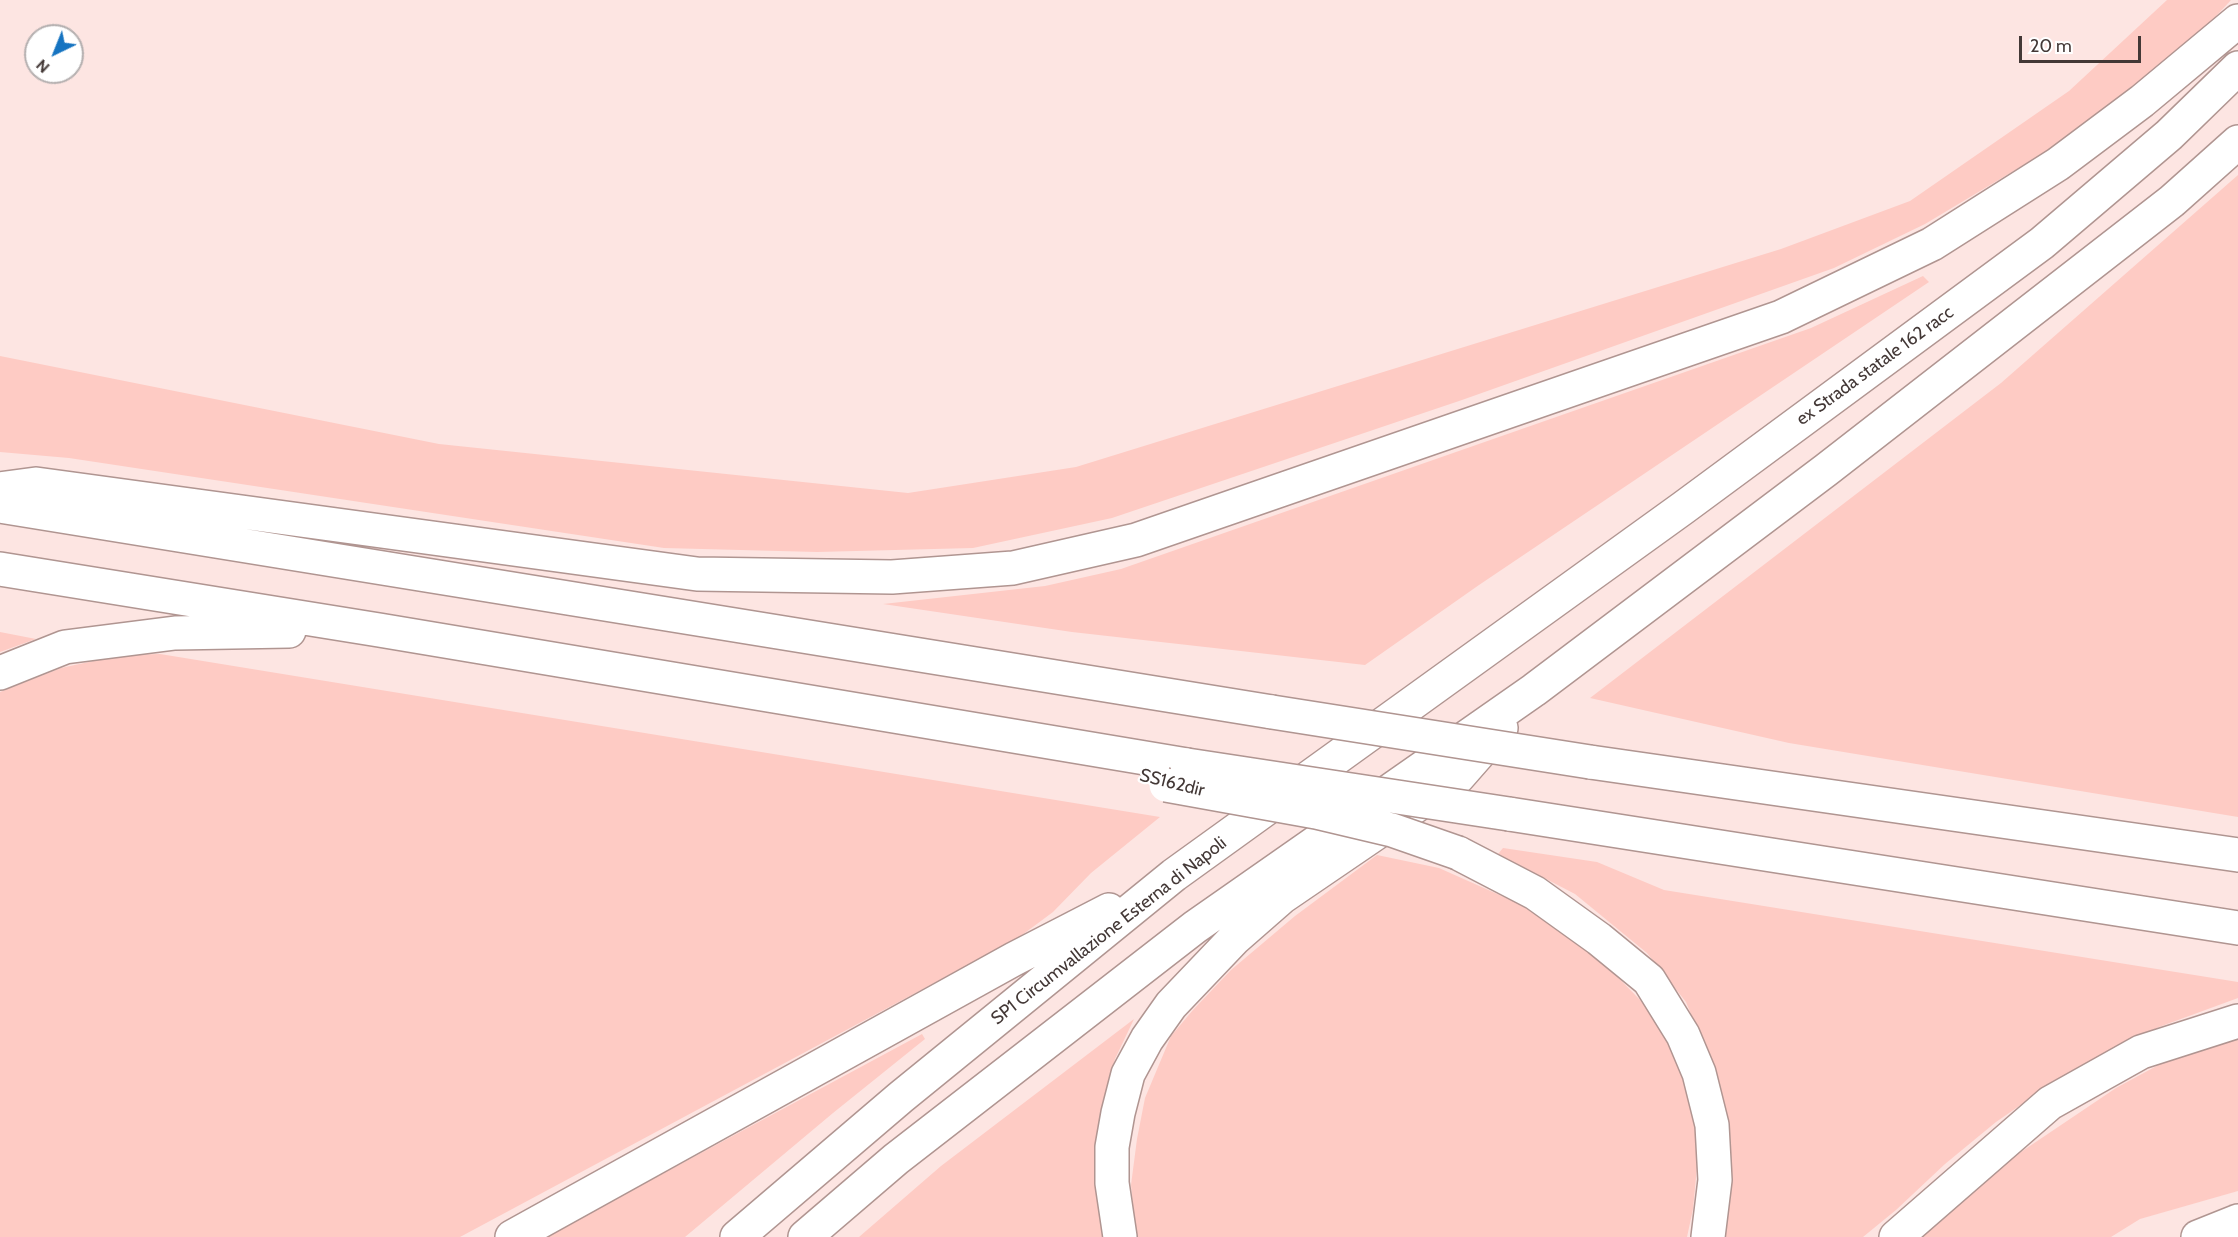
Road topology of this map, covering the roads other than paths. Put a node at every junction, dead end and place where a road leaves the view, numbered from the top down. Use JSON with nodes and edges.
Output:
{"nodes":[{"id":1,"x":2238,"y":21,"type":"edge"},
{"id":2,"x":2238,"y":68,"type":"edge"},
{"id":3,"x":2238,"y":142,"type":"edge"},
{"id":4,"x":0,"y":489,"type":"edge"},
{"id":5,"x":0,"y":506,"type":"edge"},
{"id":6,"x":0,"y":569,"type":"edge"},
{"id":7,"x":379,"y":630,"type":"junction"},
{"id":8,"x":1494,"y":644,"type":"joint"},
{"id":9,"x":0,"y":673,"type":"edge"},
{"id":10,"x":1533,"y":690,"type":"junction"},
{"id":11,"x":1177,"y":775,"type":"junction"},
{"id":12,"x":2238,"y":855,"type":"edge"},
{"id":13,"x":1174,"y":875,"type":"junction"},
{"id":14,"x":2238,"y":927,"type":"edge"},
{"id":15,"x":2238,"y":1021,"type":"edge"},
{"id":16,"x":2238,"y":1221,"type":"edge"},
{"id":17,"x":512,"y":1237,"type":"edge"},
{"id":18,"x":737,"y":1237,"type":"edge"},
{"id":19,"x":805,"y":1237,"type":"edge"},
{"id":20,"x":1120,"y":1237,"type":"edge"},
{"id":21,"x":1708,"y":1237,"type":"edge"},
{"id":22,"x":1896,"y":1237,"type":"edge"},
{"id":23,"x":2198,"y":1237,"type":"edge"}],
"edges":[{"from":1,"to":4,"type":"main road"},
{"from":2,"to":8,"type":"main road","name":"ex Strada statale 162 racc"},
{"from":3,"to":10,"type":"main road"},
{"from":5,"to":12,"type":"main road","bridge":true},
{"from":6,"to":7,"type":"main road"},
{"from":7,"to":9,"type":"main road"},
{"from":7,"to":11,"type":"main road","name":"SS162dir"},
{"from":8,"to":13,"type":"main road","name":"SP1 Circumvallazione Esterna di Napoli"},
{"from":10,"to":19,"type":"main road"},
{"from":10,"to":20,"type":"main road"},
{"from":11,"to":14,"type":"main road","bridge":true},
{"from":11,"to":21,"type":"main road","name":"SS162dir","bridge":true},
{"from":13,"to":17,"type":"main road"},
{"from":13,"to":18,"type":"main road","name":"SP1 Circumvallazione Esterna di Napoli"},
{"from":15,"to":22,"type":"main road"},
{"from":16,"to":23,"type":"main road"}]}
